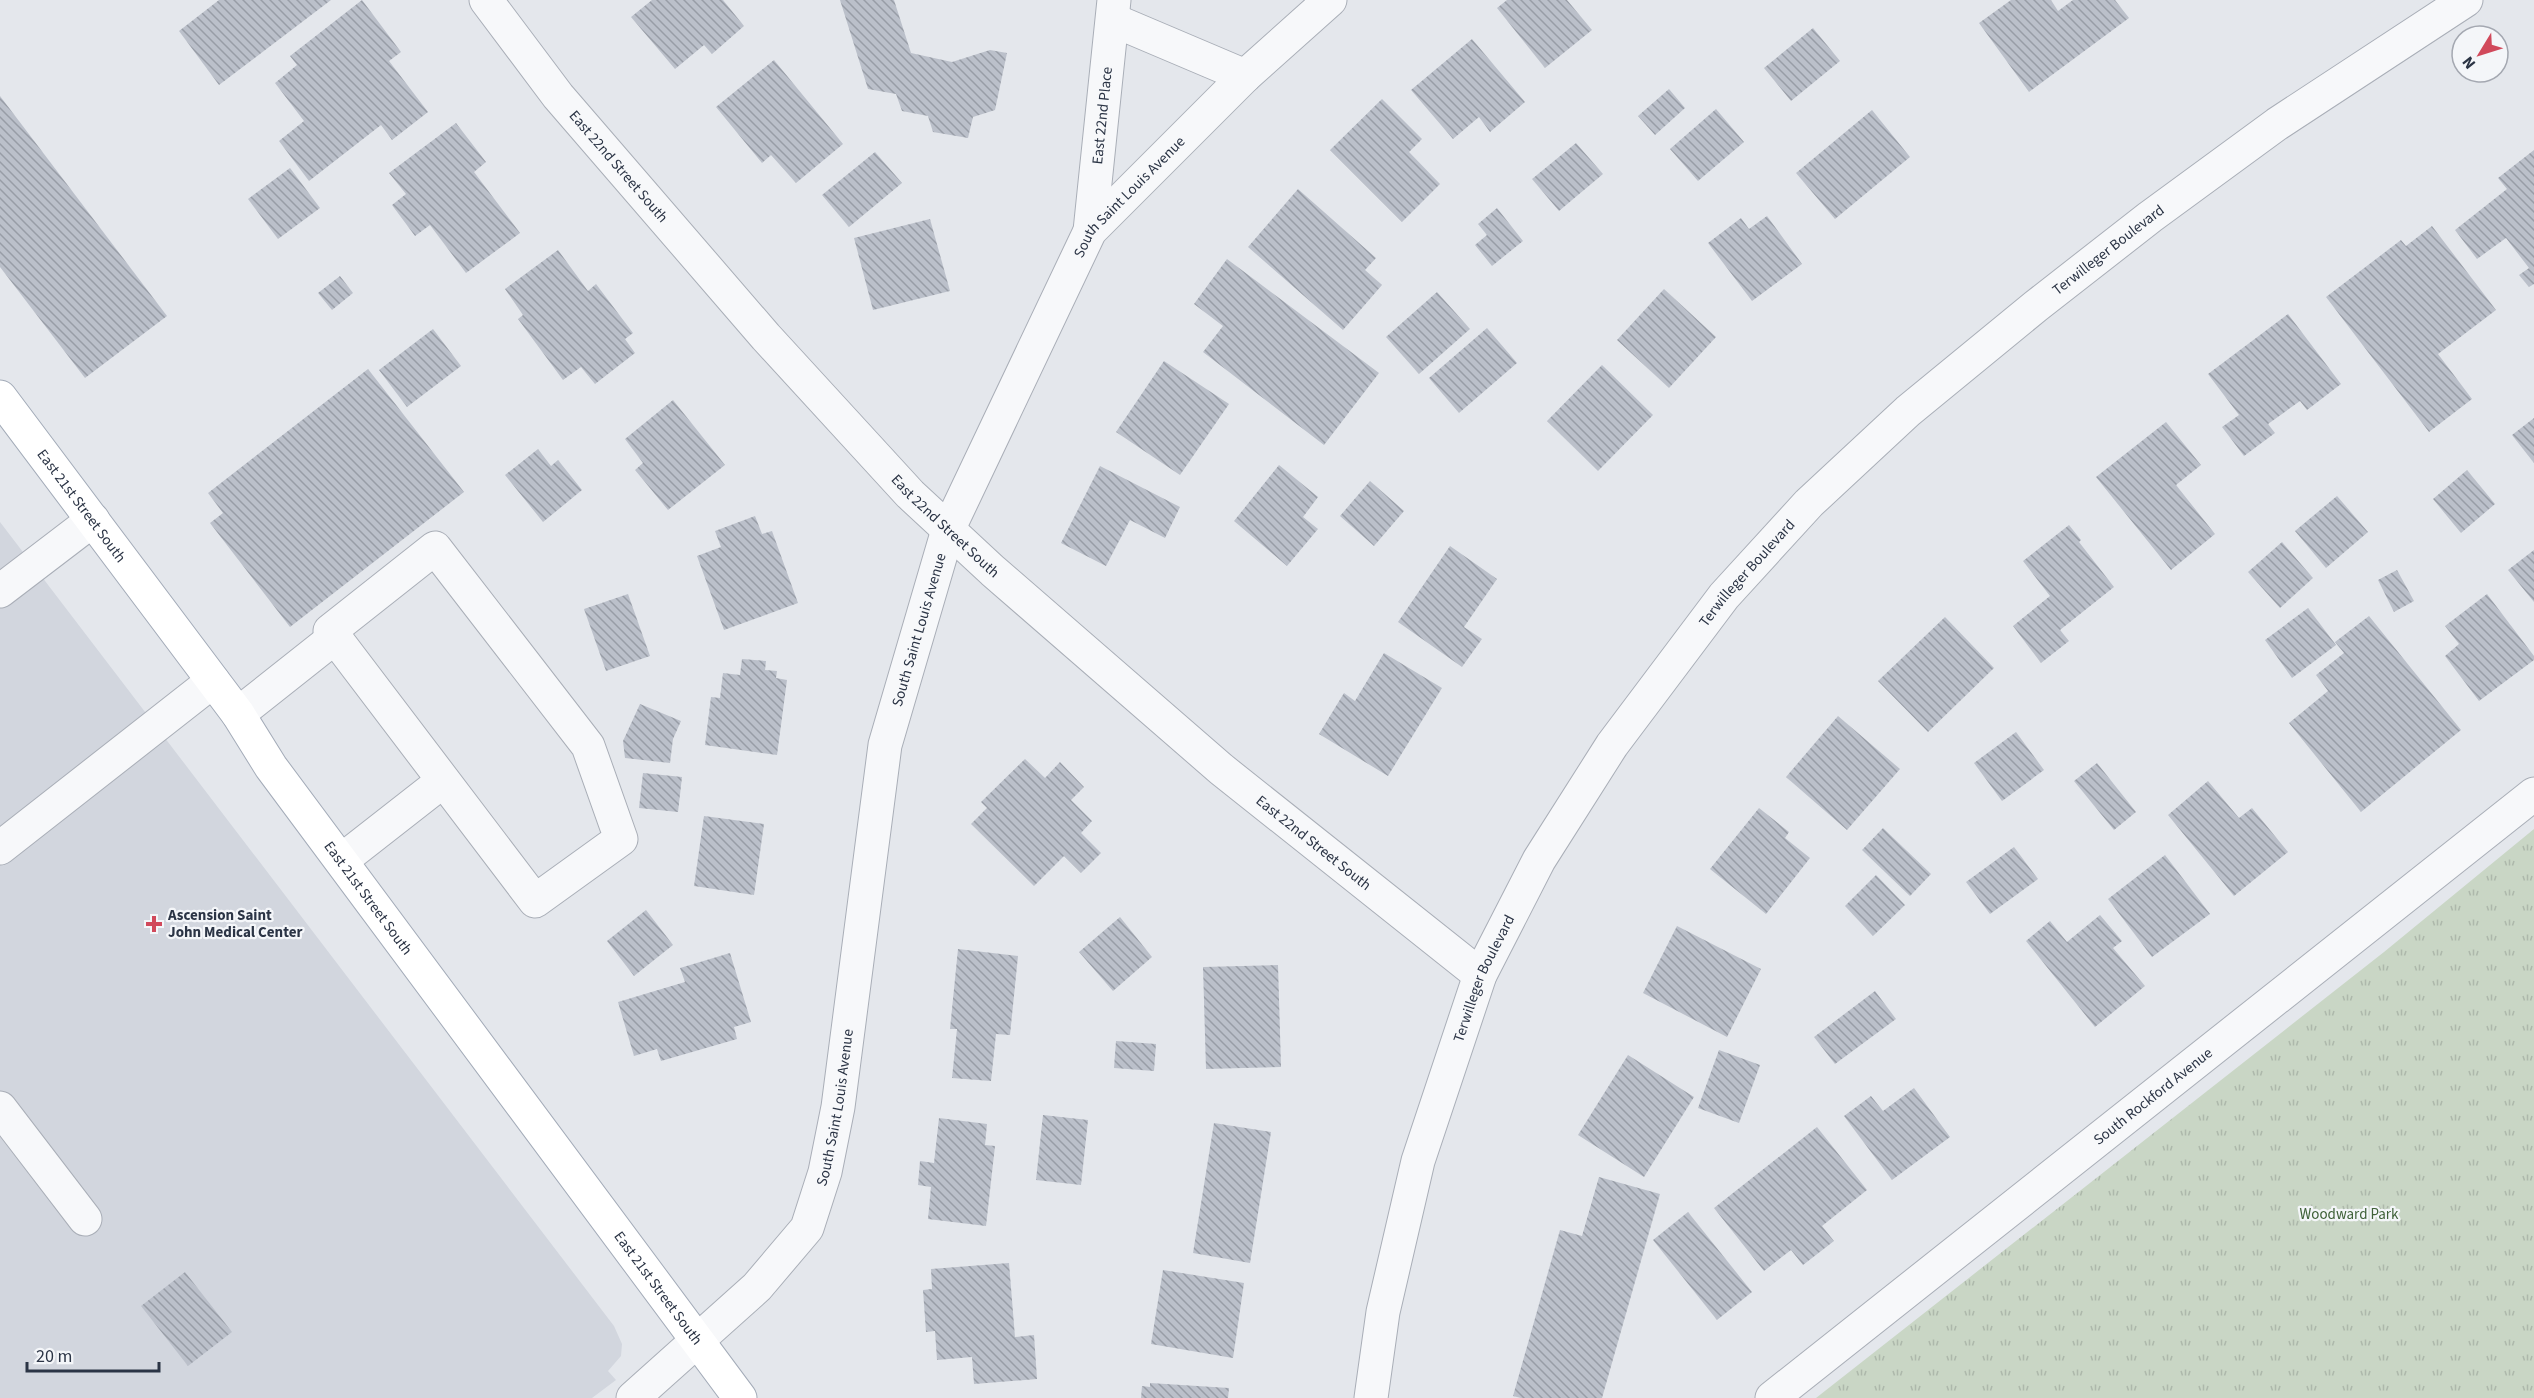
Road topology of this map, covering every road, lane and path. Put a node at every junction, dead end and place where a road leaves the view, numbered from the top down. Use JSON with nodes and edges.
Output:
{"nodes":[{"id":1,"x":486,"y":0,"type":"edge"},
{"id":2,"x":1330,"y":0,"type":"edge"},
{"id":3,"x":2466,"y":0,"type":"edge"},
{"id":4,"x":1114,"y":10,"type":"edge"},
{"id":5,"x":1245,"y":76,"type":"junction"},
{"id":6,"x":1090,"y":231,"type":"junction"},
{"id":7,"x":0,"y":397,"type":"edge"},
{"id":8,"x":93,"y":520,"type":"junction"},
{"id":9,"x":948,"y":530,"type":"junction"},
{"id":10,"x":0,"y":591,"type":"edge"},
{"id":11,"x":334,"y":638,"type":"junction"},
{"id":12,"x":213,"y":681,"type":"junction"},
{"id":13,"x":238,"y":714,"type":"junction"},
{"id":14,"x":443,"y":781,"type":"junction"},
{"id":15,"x":2534,"y":794,"type":"edge"},
{"id":16,"x":0,"y":848,"type":"edge"},
{"id":17,"x":342,"y":860,"type":"junction"},
{"id":18,"x":1480,"y":975,"type":"junction"},
{"id":19,"x":0,"y":1108,"type":"edge"},
{"id":20,"x":85,"y":1219,"type":"dead end"},
{"id":21,"x":696,"y":1342,"type":"junction"},
{"id":22,"x":633,"y":1398,"type":"edge"},
{"id":23,"x":740,"y":1398,"type":"edge"},
{"id":24,"x":1371,"y":1398,"type":"edge"},
{"id":25,"x":1772,"y":1398,"type":"edge"}],
"edges":[{"from":1,"to":9,"type":"street","name":"East 22nd Street South"},
{"from":2,"to":5,"type":"street","name":"South Saint Louis Avenue"},
{"from":3,"to":18,"type":"street","name":"Terwilleger Boulevard"},
{"from":4,"to":5,"type":"street"},
{"from":4,"to":6,"type":"street","name":"East 22nd Place"},
{"from":5,"to":6,"type":"street","name":"South Saint Louis Avenue"},
{"from":6,"to":9,"type":"street","name":"South Saint Louis Avenue"},
{"from":7,"to":8,"type":"main road","name":"East 21st Street South"},
{"from":8,"to":10,"type":"street"},
{"from":8,"to":12,"type":"main road","name":"East 21st Street South"},
{"from":9,"to":18,"type":"street","name":"East 22nd Street South"},
{"from":9,"to":21,"type":"street","name":"South Saint Louis Avenue"},
{"from":11,"to":13,"type":"street"},
{"from":11,"to":14,"type":"street"},
{"from":11,"to":14,"type":"street"},
{"from":12,"to":13,"type":"main road","name":"East 21st Street South"},
{"from":12,"to":16,"type":"street"},
{"from":13,"to":17,"type":"main road","name":"East 21st Street South"},
{"from":14,"to":17,"type":"street"},
{"from":15,"to":25,"type":"street","name":"South Rockford Avenue"},
{"from":17,"to":21,"type":"main road","name":"East 21st Street South"},
{"from":18,"to":24,"type":"street","name":"Terwilleger Boulevard"},
{"from":19,"to":20,"type":"street"},
{"from":21,"to":22,"type":"street","name":"South Saint Louis Avenue"},
{"from":21,"to":23,"type":"main road","name":"East 21st Street South"}]}
